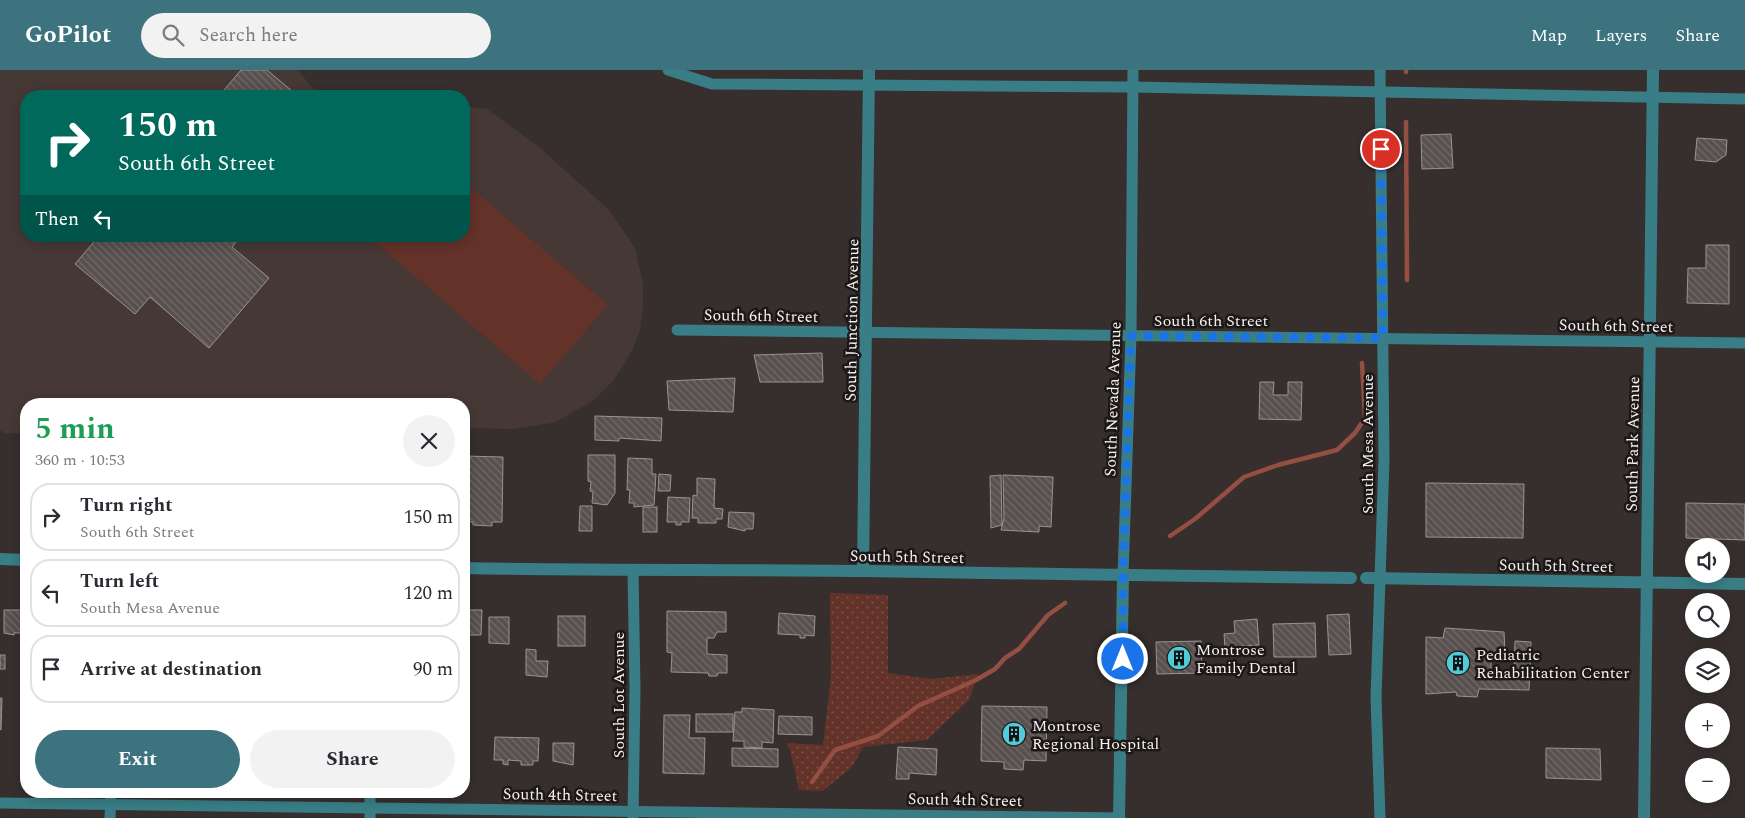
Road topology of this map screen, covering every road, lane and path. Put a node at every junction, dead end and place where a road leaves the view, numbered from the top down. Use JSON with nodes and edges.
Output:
{"nodes":[{"id":1,"x":668,"y":70,"type":"edge"},
{"id":2,"x":869,"y":70,"type":"edge"},
{"id":3,"x":1133,"y":70,"type":"edge"},
{"id":4,"x":1380,"y":70,"type":"edge"},
{"id":5,"x":1653,"y":70,"type":"edge"},
{"id":6,"x":869,"y":85,"type":"junction"},
{"id":7,"x":1133,"y":87,"type":"junction"},
{"id":8,"x":1380,"y":93,"type":"junction"},
{"id":9,"x":1653,"y":98,"type":"junction"},
{"id":10,"x":1745,"y":99,"type":"edge"},
{"id":11,"x":678,"y":330,"type":"dead end"},
{"id":12,"x":867,"y":333,"type":"junction"},
{"id":13,"x":1131,"y":336,"type":"junction"},
{"id":14,"x":1383,"y":338,"type":"junction"},
{"id":15,"x":1650,"y":342,"type":"junction"},
{"id":16,"x":1745,"y":343,"type":"edge"},
{"id":17,"x":0,"y":559,"type":"edge"},
{"id":18,"x":20,"y":560,"type":"edge"},
{"id":19,"x":470,"y":568,"type":"edge"},
{"id":20,"x":633,"y":571,"type":"junction"},
{"id":21,"x":863,"y":571,"type":"junction"},
{"id":22,"x":1123,"y":576,"type":"junction"},
{"id":23,"x":1351,"y":578,"type":"dead end"},
{"id":24,"x":1366,"y":578,"type":"dead end"},
{"id":25,"x":1381,"y":578,"type":"junction"},
{"id":26,"x":1646,"y":583,"type":"junction"},
{"id":27,"x":1745,"y":584,"type":"edge"},
{"id":28,"x":110,"y":798,"type":"edge"},
{"id":29,"x":370,"y":798,"type":"edge"},
{"id":30,"x":0,"y":802,"type":"edge"},
{"id":31,"x":110,"y":804,"type":"junction"},
{"id":32,"x":370,"y":813,"type":"edge"},
{"id":33,"x":633,"y":815,"type":"edge"},
{"id":34,"x":110,"y":818,"type":"edge"},
{"id":35,"x":1119,"y":818,"type":"edge"},
{"id":36,"x":1380,"y":818,"type":"edge"},
{"id":37,"x":1644,"y":818,"type":"edge"}],
"edges":[{"from":1,"to":6,"type":"street"},
{"from":2,"to":6,"type":"street","name":"South Junction Avenue"},
{"from":3,"to":7,"type":"street","name":"South Nevada Avenue"},
{"from":4,"to":8,"type":"street","name":"South Mesa Avenue"},
{"from":5,"to":9,"type":"street","name":"South Park Avenue"},
{"from":6,"to":7,"type":"street"},
{"from":6,"to":12,"type":"street","name":"South Junction Avenue"},
{"from":7,"to":8,"type":"street"},
{"from":7,"to":13,"type":"street","name":"South Nevada Avenue"},
{"from":8,"to":9,"type":"street"},
{"from":8,"to":14,"type":"street","name":"South Mesa Avenue"},
{"from":9,"to":10,"type":"street"},
{"from":9,"to":15,"type":"street","name":"South Park Avenue"},
{"from":11,"to":12,"type":"street","name":"South 6th Street"},
{"from":12,"to":13,"type":"street","name":"South 6th Street"},
{"from":12,"to":21,"type":"street","name":"South Junction Avenue"},
{"from":13,"to":14,"type":"street","name":"South 6th Street"},
{"from":13,"to":22,"type":"street","name":"South Nevada Avenue"},
{"from":14,"to":15,"type":"street","name":"South 6th Street"},
{"from":14,"to":25,"type":"street","name":"South Mesa Avenue"},
{"from":15,"to":16,"type":"street","name":"South 6th Street"},
{"from":15,"to":26,"type":"street","name":"South Park Avenue"},
{"from":17,"to":18,"type":"street"},
{"from":19,"to":20,"type":"street","name":"South 5th Street"},
{"from":20,"to":21,"type":"street","name":"South 5th Street"},
{"from":20,"to":33,"type":"street","name":"South Lot Avenue"},
{"from":21,"to":22,"type":"street","name":"South 5th Street"},
{"from":22,"to":23,"type":"street","name":"South 5th Street"},
{"from":22,"to":35,"type":"street","name":"South Nevada Avenue"},
{"from":24,"to":25,"type":"street","name":"South 5th Street"},
{"from":25,"to":26,"type":"street","name":"South 5th Street"},
{"from":25,"to":36,"type":"street","name":"South Mesa Avenue"},
{"from":26,"to":27,"type":"street","name":"South 5th Street"},
{"from":26,"to":37,"type":"street","name":"South Park Avenue"},
{"from":28,"to":31,"type":"street"},
{"from":29,"to":32,"type":"street"},
{"from":30,"to":31,"type":"street","name":"South 4th Street"},
{"from":31,"to":32,"type":"street","name":"South 4th Street"},
{"from":31,"to":34,"type":"street"},
{"from":32,"to":33,"type":"street","name":"South 4th Street"},
{"from":33,"to":35,"type":"street","name":"South 4th Street"}]}
